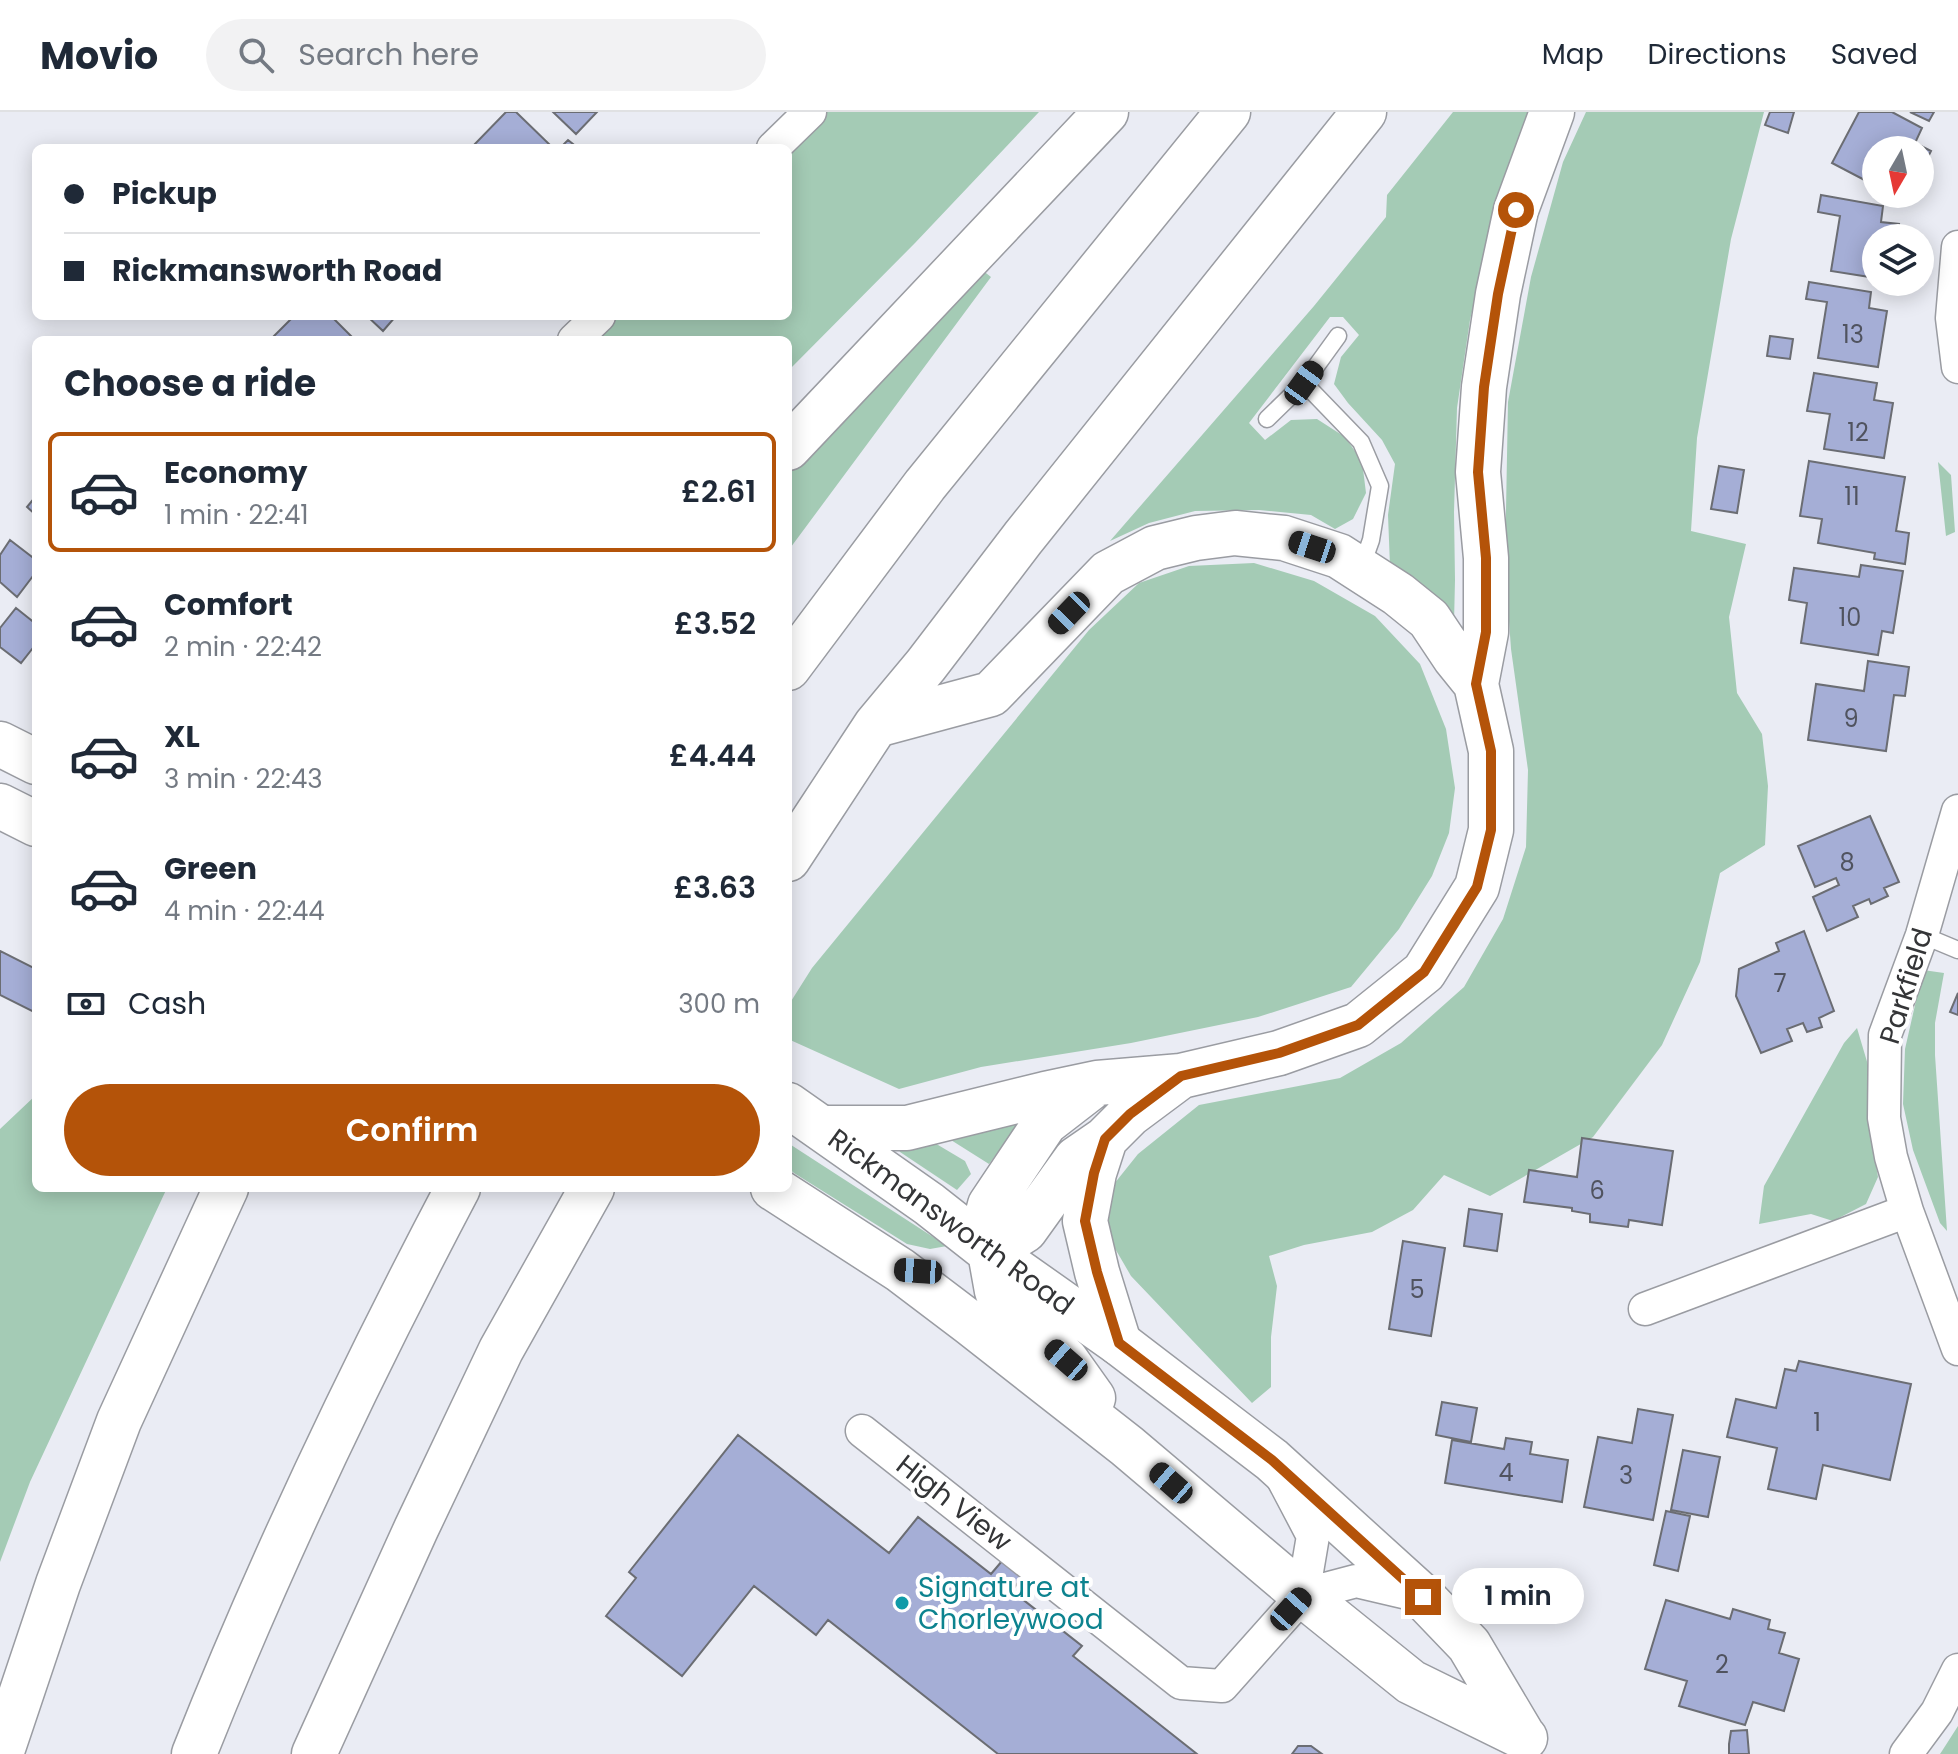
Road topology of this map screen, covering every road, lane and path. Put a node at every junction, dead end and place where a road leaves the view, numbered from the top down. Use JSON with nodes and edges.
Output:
{"nodes":[{"id":1,"x":810,"y":112,"type":"edge"},
{"id":2,"x":1106,"y":112,"type":"edge"},
{"id":3,"x":1228,"y":112,"type":"edge"},
{"id":4,"x":1364,"y":112,"type":"edge"},
{"id":5,"x":1552,"y":112,"type":"edge"},
{"id":6,"x":777,"y":144,"type":"edge"},
{"id":7,"x":1958,"y":247,"type":"edge"},
{"id":8,"x":595,"y":320,"type":"edge"},
{"id":9,"x":578,"y":336,"type":"edge"},
{"id":10,"x":1338,"y":336,"type":"dead end"},
{"id":11,"x":1958,"y":367,"type":"edge"},
{"id":12,"x":1304,"y":383,"type":"junction"},
{"id":13,"x":1267,"y":419,"type":"dead end"},
{"id":14,"x":792,"y":444,"type":"edge"},
{"id":15,"x":1361,"y":570,"type":"junction"},
{"id":16,"x":792,"y":663,"type":"edge"},
{"id":17,"x":1476,"y":684,"type":"junction"},
{"id":18,"x":876,"y":725,"type":"junction"},
{"id":19,"x":0,"y":744,"type":"edge"},
{"id":20,"x":32,"y":760,"type":"edge"},
{"id":21,"x":0,"y":806,"type":"edge"},
{"id":22,"x":1958,"y":811,"type":"edge"},
{"id":23,"x":32,"y":822,"type":"edge"},
{"id":24,"x":792,"y":853,"type":"edge"},
{"id":25,"x":1922,"y":935,"type":"junction"},
{"id":26,"x":1958,"y":950,"type":"edge"},
{"id":27,"x":1181,"y":1076,"type":"junction"},
{"id":28,"x":1097,"y":1083,"type":"junction"},
{"id":29,"x":805,"y":1117,"type":"edge"},
{"id":30,"x":1105,"y":1139,"type":"junction"},
{"id":31,"x":224,"y":1192,"type":"edge"},
{"id":32,"x":456,"y":1192,"type":"edge"},
{"id":33,"x":590,"y":1192,"type":"edge"},
{"id":34,"x":779,"y":1192,"type":"edge"},
{"id":35,"x":1907,"y":1211,"type":"junction"},
{"id":36,"x":990,"y":1252,"type":"junction"},
{"id":37,"x":900,"y":1270,"type":"junction"},
{"id":38,"x":1645,"y":1309,"type":"dead end"},
{"id":39,"x":1119,"y":1343,"type":"junction"},
{"id":40,"x":1958,"y":1349,"type":"edge"},
{"id":41,"x":862,"y":1431,"type":"dead end"},
{"id":42,"x":1127,"y":1446,"type":"junction"},
{"id":43,"x":1272,"y":1460,"type":"junction"},
{"id":44,"x":1303,"y":1595,"type":"junction"},
{"id":45,"x":1423,"y":1597,"type":"junction"},
{"id":46,"x":1958,"y":1670,"type":"edge"},
{"id":47,"x":1534,"y":1745,"type":"edge"},
{"id":48,"x":1,"y":1754,"type":"edge"},
{"id":49,"x":194,"y":1754,"type":"edge"},
{"id":50,"x":314,"y":1754,"type":"edge"},
{"id":51,"x":1906,"y":1754,"type":"edge"}],
"edges":[{"from":1,"to":6,"type":"street"},
{"from":2,"to":14,"type":"main road"},
{"from":3,"to":16,"type":"main road"},
{"from":4,"to":18,"type":"main road"},
{"from":5,"to":17,"type":"main road"},
{"from":7,"to":11,"type":"street"},
{"from":8,"to":9,"type":"street"},
{"from":10,"to":12,"type":"lane"},
{"from":12,"to":13,"type":"lane"},
{"from":12,"to":15,"type":"lane"},
{"from":15,"to":17,"type":"main road"},
{"from":15,"to":18,"type":"main road"},
{"from":17,"to":27,"type":"main road"},
{"from":18,"to":24,"type":"main road"},
{"from":19,"to":20,"type":"main road"},
{"from":21,"to":23,"type":"main road"},
{"from":22,"to":25,"type":"street","name":"Parkfield"},
{"from":25,"to":26,"type":"lane"},
{"from":25,"to":35,"type":"street","name":"Parkfield"},
{"from":27,"to":28,"type":"main road"},
{"from":27,"to":30,"type":"main road"},
{"from":28,"to":29,"type":"main road"},
{"from":28,"to":36,"type":"main road"},
{"from":29,"to":36,"type":"main road","name":"Rickmansworth Road"},
{"from":30,"to":36,"type":"main road"},
{"from":30,"to":39,"type":"main road"},
{"from":31,"to":48,"type":"main road"},
{"from":32,"to":49,"type":"main road"},
{"from":33,"to":50,"type":"main road"},
{"from":34,"to":37,"type":"main road","name":"Rickmansworth Road"},
{"from":35,"to":38,"type":"street"},
{"from":35,"to":40,"type":"street","name":"Parkfield"},
{"from":36,"to":37,"type":"main road"},
{"from":36,"to":39,"type":"main road","name":"Rickmansworth Road"},
{"from":36,"to":42,"type":"main road"},
{"from":37,"to":42,"type":"main road","name":"Rickmansworth Road"},
{"from":39,"to":43,"type":"main road","name":"Rickmansworth Road"},
{"from":41,"to":44,"type":"street","name":"High View"},
{"from":42,"to":44,"type":"main road","name":"Rickmansworth Road"},
{"from":43,"to":44,"type":"street"},
{"from":43,"to":45,"type":"main road","name":"Rickmansworth Road"},
{"from":44,"to":45,"type":"street"},
{"from":44,"to":47,"type":"main road","name":"Rickmansworth Road"},
{"from":45,"to":47,"type":"main road","name":"Rickmansworth Road"},
{"from":46,"to":51,"type":"street"}]}
